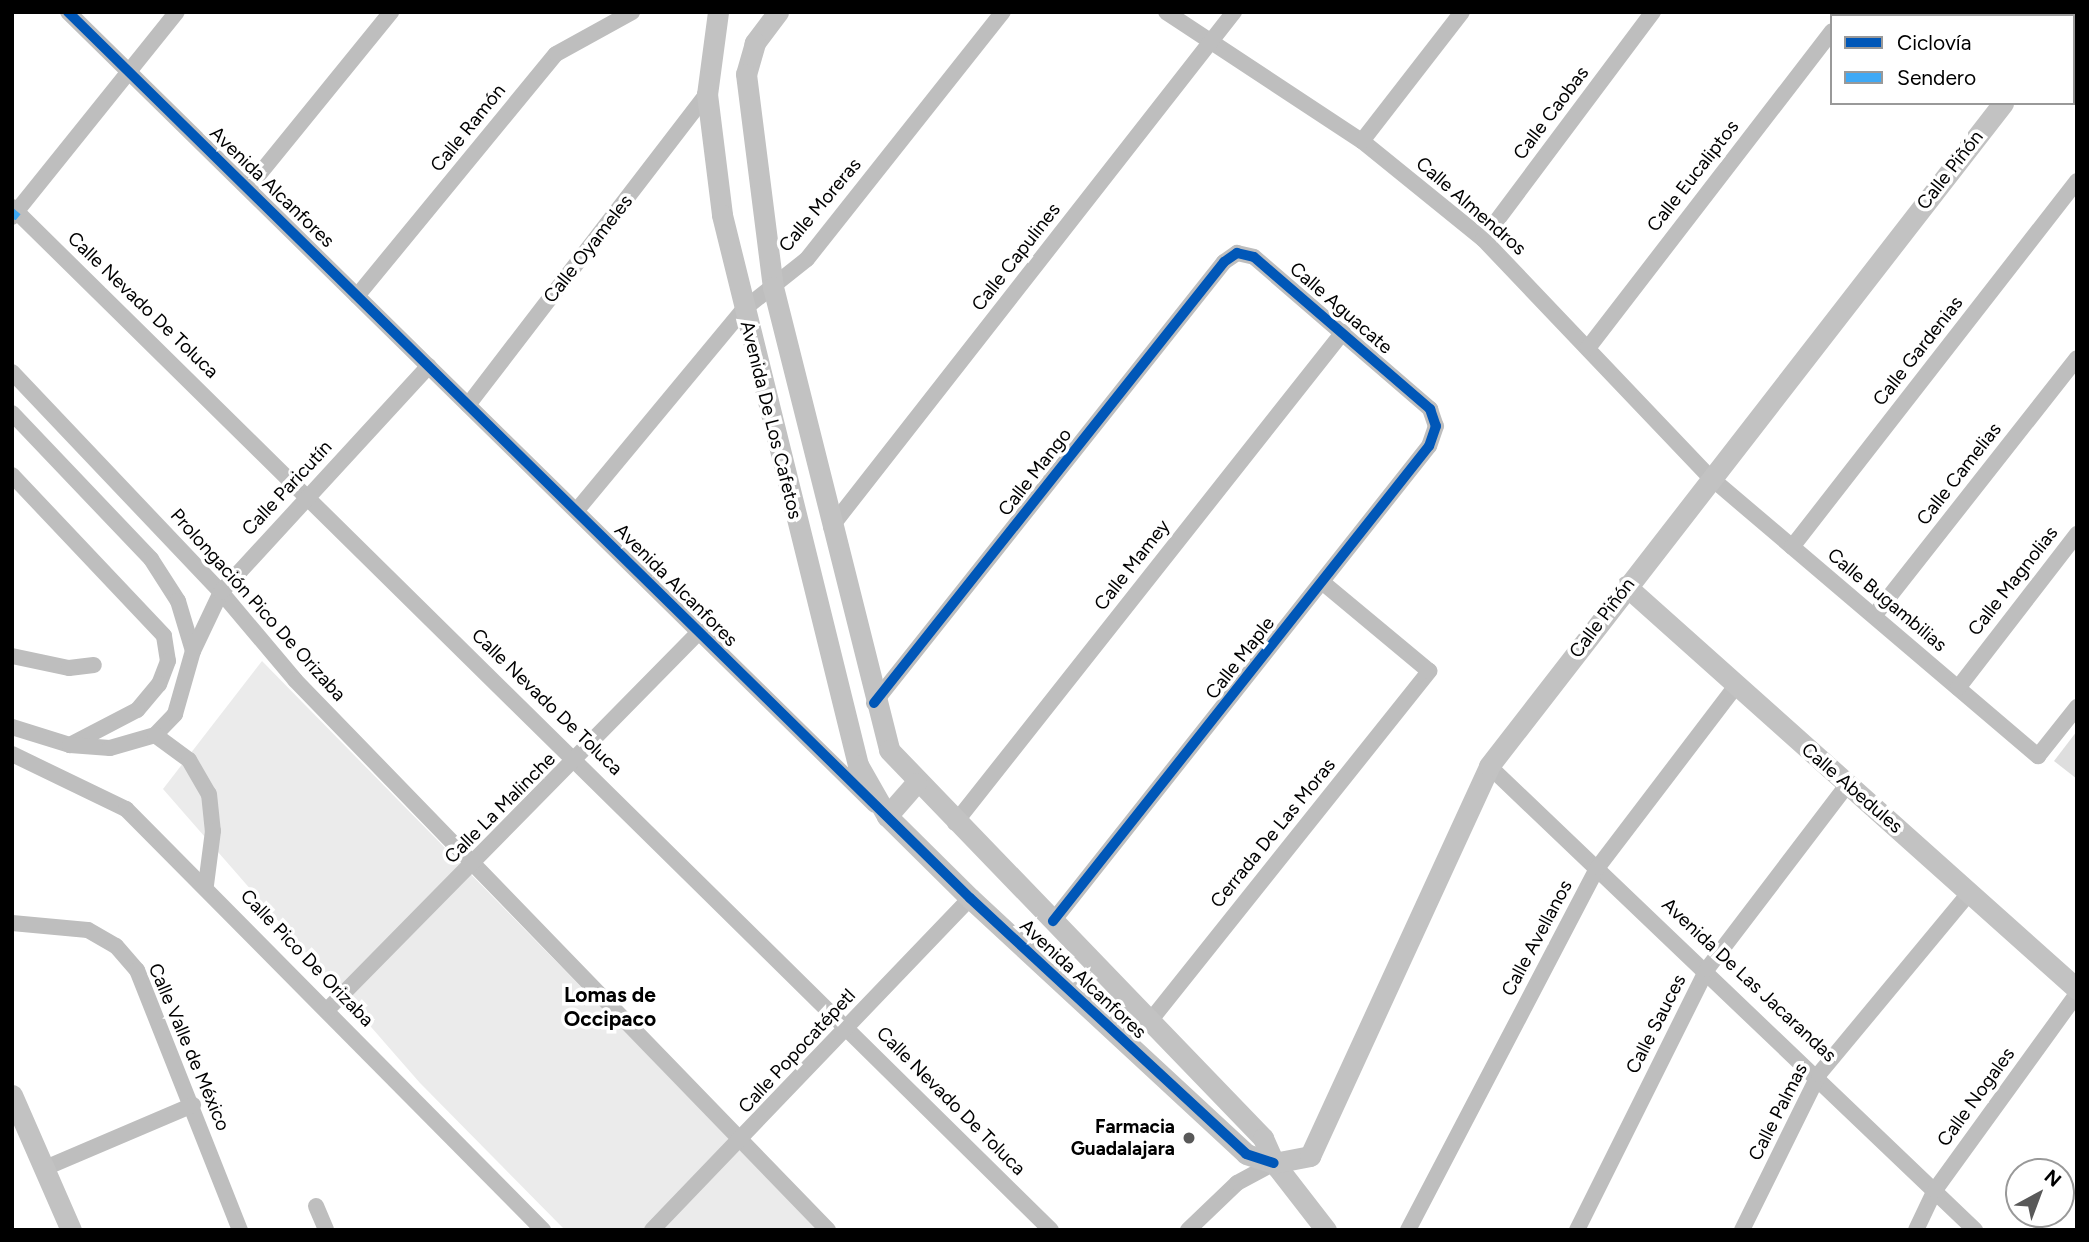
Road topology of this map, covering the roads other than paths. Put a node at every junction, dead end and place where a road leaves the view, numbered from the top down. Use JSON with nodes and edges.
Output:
{"nodes":[{"id":1,"x":68,"y":12,"type":"edge"},
{"id":2,"x":177,"y":12,"type":"edge"},
{"id":3,"x":391,"y":12,"type":"edge"},
{"id":4,"x":632,"y":12,"type":"edge"},
{"id":5,"x":718,"y":12,"type":"edge"},
{"id":6,"x":778,"y":12,"type":"edge"},
{"id":7,"x":1003,"y":12,"type":"edge"},
{"id":8,"x":1166,"y":12,"type":"edge"},
{"id":9,"x":1234,"y":12,"type":"edge"},
{"id":10,"x":1462,"y":12,"type":"edge"},
{"id":11,"x":1653,"y":12,"type":"edge"},
{"id":12,"x":1830,"y":34,"type":"edge"},
{"id":13,"x":1210,"y":44,"type":"junction"},
{"id":14,"x":131,"y":75,"type":"junction"},
{"id":15,"x":707,"y":94,"type":"junction"},
{"id":16,"x":2001,"y":105,"type":"edge"},
{"id":17,"x":1362,"y":141,"type":"junction"},
{"id":18,"x":2077,"y":181,"type":"edge"},
{"id":19,"x":248,"y":188,"type":"junction"},
{"id":20,"x":14,"y":212,"type":"edge"},
{"id":21,"x":1483,"y":239,"type":"junction"},
{"id":22,"x":1224,"y":262,"type":"joint"},
{"id":23,"x":773,"y":286,"type":"junction"},
{"id":24,"x":357,"y":296,"type":"junction"},
{"id":25,"x":744,"y":310,"type":"junction"},
{"id":26,"x":1343,"y":332,"type":"junction"},
{"id":27,"x":1588,"y":348,"type":"junction"},
{"id":28,"x":2077,"y":358,"type":"edge"},
{"id":29,"x":429,"y":366,"type":"junction"},
{"id":30,"x":12,"y":372,"type":"edge"},
{"id":31,"x":468,"y":405,"type":"junction"},
{"id":32,"x":1430,"y":409,"type":"joint"},
{"id":33,"x":12,"y":413,"type":"edge"},
{"id":34,"x":12,"y":475,"type":"edge"},
{"id":35,"x":1710,"y":477,"type":"junction"},
{"id":36,"x":307,"y":496,"type":"junction"},
{"id":37,"x":577,"y":510,"type":"junction"},
{"id":38,"x":831,"y":527,"type":"junction"},
{"id":39,"x":2077,"y":534,"type":"edge"},
{"id":40,"x":1792,"y":547,"type":"junction"},
{"id":41,"x":1322,"y":582,"type":"junction"},
{"id":42,"x":1626,"y":586,"type":"junction"},
{"id":43,"x":221,"y":592,"type":"junction"},
{"id":44,"x":1874,"y":616,"type":"junction"},
{"id":45,"x":699,"y":632,"type":"junction"},
{"id":46,"x":193,"y":651,"type":"junction"},
{"id":47,"x":12,"y":656,"type":"edge"},
{"id":48,"x":94,"y":665,"type":"dead end"},
{"id":49,"x":1736,"y":687,"type":"junction"},
{"id":50,"x":1958,"y":688,"type":"junction"},
{"id":51,"x":874,"y":703,"type":"junction"},
{"id":52,"x":2077,"y":707,"type":"edge"},
{"id":53,"x":12,"y":727,"type":"edge"},
{"id":54,"x":155,"y":735,"type":"junction"},
{"id":55,"x":70,"y":745,"type":"junction"},
{"id":56,"x":12,"y":754,"type":"edge"},
{"id":57,"x":577,"y":761,"type":"junction"},
{"id":58,"x":1489,"y":766,"type":"junction"},
{"id":59,"x":916,"y":783,"type":"junction"},
{"id":60,"x":1848,"y":784,"type":"junction"},
{"id":61,"x":887,"y":816,"type":"junction"},
{"id":62,"x":955,"y":823,"type":"junction"},
{"id":63,"x":473,"y":866,"type":"junction"},
{"id":64,"x":1598,"y":867,"type":"junction"},
{"id":65,"x":206,"y":885,"type":"junction"},
{"id":66,"x":1970,"y":892,"type":"junction"},
{"id":67,"x":970,"y":898,"type":"junction"},
{"id":68,"x":1053,"y":921,"type":"junction"},
{"id":69,"x":12,"y":923,"type":"edge"},
{"id":70,"x":1707,"y":970,"type":"junction"},
{"id":71,"x":2077,"y":991,"type":"edge"},
{"id":72,"x":327,"y":1010,"type":"junction"},
{"id":73,"x":1150,"y":1021,"type":"junction"},
{"id":74,"x":848,"y":1027,"type":"junction"},
{"id":75,"x":1819,"y":1074,"type":"junction"},
{"id":76,"x":15,"y":1101,"type":"edge"},
{"id":77,"x":193,"y":1105,"type":"junction"},
{"id":78,"x":741,"y":1142,"type":"junction"},
{"id":79,"x":1274,"y":1163,"type":"junction"},
{"id":80,"x":45,"y":1168,"type":"junction"},
{"id":81,"x":1935,"y":1189,"type":"junction"},
{"id":82,"x":316,"y":1206,"type":"dead end"},
{"id":83,"x":71,"y":1230,"type":"edge"},
{"id":84,"x":240,"y":1230,"type":"edge"},
{"id":85,"x":326,"y":1230,"type":"edge"},
{"id":86,"x":543,"y":1230,"type":"edge"},
{"id":87,"x":652,"y":1230,"type":"edge"},
{"id":88,"x":828,"y":1230,"type":"edge"},
{"id":89,"x":1051,"y":1230,"type":"edge"},
{"id":90,"x":1188,"y":1230,"type":"edge"},
{"id":91,"x":1326,"y":1230,"type":"edge"},
{"id":92,"x":1408,"y":1230,"type":"edge"},
{"id":93,"x":1577,"y":1230,"type":"edge"},
{"id":94,"x":1742,"y":1230,"type":"edge"},
{"id":95,"x":1916,"y":1230,"type":"edge"},
{"id":96,"x":1975,"y":1230,"type":"edge"}],
"edges":[{"from":1,"to":14,"type":"street","name":"Avenida Alcanfores"},
{"from":2,"to":14,"type":"street"},
{"from":3,"to":19,"type":"street"},
{"from":4,"to":24,"type":"street","name":"Calle Ramón"},
{"from":5,"to":15,"type":"street","name":"Avenida De Los Cafetos"},
{"from":6,"to":23,"type":"street","name":"Avenida De Los Cafetos"},
{"from":7,"to":23,"type":"street","name":"Calle Moreras"},
{"from":8,"to":13,"type":"street","name":"Calle Almendros"},
{"from":9,"to":13,"type":"street","name":"Calle Capulines"},
{"from":10,"to":17,"type":"street"},
{"from":11,"to":21,"type":"street","name":"Calle Caobas"},
{"from":12,"to":27,"type":"street","name":"Calle Eucaliptos"},
{"from":13,"to":17,"type":"street","name":"Calle Almendros"},
{"from":13,"to":38,"type":"street","name":"Calle Capulines"},
{"from":14,"to":19,"type":"street","name":"Avenida Alcanfores"},
{"from":14,"to":20,"type":"street"},
{"from":15,"to":25,"type":"street","name":"Avenida De Los Cafetos"},
{"from":15,"to":31,"type":"street","name":"Calle Oyameles"},
{"from":16,"to":35,"type":"street","name":"Calle Piñón"},
{"from":17,"to":21,"type":"street","name":"Calle Almendros"},
{"from":18,"to":40,"type":"street","name":"Calle Gardenias"},
{"from":19,"to":24,"type":"street","name":"Avenida Alcanfores"},
{"from":20,"to":36,"type":"street","name":"Calle Nevado De Toluca"},
{"from":21,"to":27,"type":"street","name":"Calle Almendros"},
{"from":22,"to":26,"type":"street","name":"Calle Aguacate"},
{"from":22,"to":51,"type":"street","name":"Calle Mango"},
{"from":23,"to":25,"type":"street","name":"Calle Moreras"},
{"from":23,"to":38,"type":"street","name":"Avenida De Los Cafetos"},
{"from":24,"to":29,"type":"street","name":"Avenida Alcanfores"},
{"from":25,"to":37,"type":"street","name":"Calle Moreras"},
{"from":25,"to":61,"type":"street","name":"Avenida De Los Cafetos"},
{"from":26,"to":32,"type":"street","name":"Calle Aguacate"},
{"from":26,"to":62,"type":"street","name":"Calle Mamey"},
{"from":27,"to":35,"type":"street","name":"Calle Almendros"},
{"from":28,"to":44,"type":"street","name":"Calle Camelias"},
{"from":29,"to":31,"type":"street","name":"Avenida Alcanfores"},
{"from":29,"to":36,"type":"street","name":"Calle Paricutín"},
{"from":30,"to":43,"type":"street","name":"Prolongación Pico De Orizaba"},
{"from":31,"to":37,"type":"street","name":"Avenida Alcanfores"},
{"from":32,"to":41,"type":"street","name":"Calle Maple"},
{"from":33,"to":46,"type":"street"},
{"from":34,"to":55,"type":"street"},
{"from":35,"to":40,"type":"street","name":"Calle Bugambilias"},
{"from":35,"to":42,"type":"street","name":"Calle Piñón"},
{"from":36,"to":43,"type":"street","name":"Calle Paricutín"},
{"from":36,"to":57,"type":"street","name":"Calle Nevado De Toluca"},
{"from":37,"to":45,"type":"street","name":"Avenida Alcanfores"},
{"from":38,"to":51,"type":"street","name":"Avenida De Los Cafetos"},
{"from":39,"to":50,"type":"street","name":"Calle Magnolias"},
{"from":40,"to":44,"type":"street","name":"Calle Bugambilias"},
{"from":41,"to":68,"type":"street","name":"Calle Maple"},
{"from":41,"to":73,"type":"street","name":"Cerrada De Las Moras"},
{"from":42,"to":49,"type":"street","name":"Calle Abedules"},
{"from":42,"to":58,"type":"street","name":"Calle Piñón"},
{"from":43,"to":46,"type":"street","name":"Calle Paricutín"},
{"from":43,"to":63,"type":"street","name":"Prolongación Pico De Orizaba"},
{"from":44,"to":50,"type":"street","name":"Calle Bugambilias"},
{"from":45,"to":57,"type":"street","name":"Calle La Malinche"},
{"from":45,"to":61,"type":"street","name":"Avenida Alcanfores"},
{"from":46,"to":54,"type":"street","name":"Calle Paricutín"},
{"from":47,"to":48,"type":"street"},
{"from":49,"to":60,"type":"street","name":"Calle Abedules"},
{"from":49,"to":64,"type":"street","name":"Calle Avellanos"},
{"from":50,"to":52,"type":"street","name":"Calle Bugambilias"},
{"from":51,"to":59,"type":"street","name":"Avenida De Los Cafetos"},
{"from":53,"to":55,"type":"street"},
{"from":54,"to":55,"type":"street"},
{"from":54,"to":65,"type":"street"},
{"from":56,"to":65,"type":"street","name":"Calle Pico De Orizaba"},
{"from":57,"to":63,"type":"street","name":"Calle La Malinche"},
{"from":57,"to":74,"type":"street","name":"Calle Nevado De Toluca"},
{"from":58,"to":64,"type":"street","name":"Avenida De Las Jacarandas"},
{"from":58,"to":79,"type":"street","name":"Calle Piñón"},
{"from":59,"to":61,"type":"street"},
{"from":59,"to":62,"type":"street","name":"Avenida Alcanfores"},
{"from":60,"to":66,"type":"street","name":"Calle Abedules"},
{"from":60,"to":70,"type":"street","name":"Calle Sauces"},
{"from":61,"to":67,"type":"street","name":"Avenida Alcanfores"},
{"from":62,"to":68,"type":"street","name":"Avenida Alcanfores"},
{"from":63,"to":72,"type":"street","name":"Calle La Malinche"},
{"from":63,"to":78,"type":"street"},
{"from":64,"to":70,"type":"street","name":"Avenida De Las Jacarandas"},
{"from":64,"to":92,"type":"street","name":"Calle Avellanos"},
{"from":65,"to":72,"type":"street","name":"Calle Pico De Orizaba"},
{"from":66,"to":71,"type":"street","name":"Calle Abedules"},
{"from":66,"to":75,"type":"street","name":"Calle Palmas"},
{"from":67,"to":74,"type":"street","name":"Calle Popocatépetl"},
{"from":67,"to":79,"type":"street","name":"Avenida Alcanfores"},
{"from":68,"to":73,"type":"street","name":"Avenida Alcanfores"},
{"from":69,"to":77,"type":"street","name":"Calle Valle de México"},
{"from":70,"to":75,"type":"street","name":"Avenida De Las Jacarandas"},
{"from":70,"to":93,"type":"street","name":"Calle Sauces"},
{"from":71,"to":81,"type":"street","name":"Calle Nogales"},
{"from":72,"to":86,"type":"street","name":"Calle Pico De Orizaba"},
{"from":73,"to":79,"type":"street","name":"Avenida Alcanfores"},
{"from":74,"to":78,"type":"street","name":"Calle Popocatépetl"},
{"from":74,"to":89,"type":"street","name":"Calle Nevado De Toluca"},
{"from":75,"to":81,"type":"street","name":"Avenida De Las Jacarandas"},
{"from":75,"to":94,"type":"street","name":"Calle Palmas"},
{"from":76,"to":80,"type":"street"},
{"from":77,"to":80,"type":"street"},
{"from":77,"to":84,"type":"street","name":"Calle Valle de México"},
{"from":78,"to":87,"type":"street","name":"Calle Popocatépetl"},
{"from":78,"to":88,"type":"street"},
{"from":79,"to":90,"type":"street"},
{"from":79,"to":91,"type":"street","name":"Avenida Alcanfores"},
{"from":80,"to":83,"type":"street"},
{"from":81,"to":95,"type":"street","name":"Calle Nogales"},
{"from":81,"to":96,"type":"street","name":"Avenida De Las Jacarandas"},
{"from":82,"to":85,"type":"street"}]}
